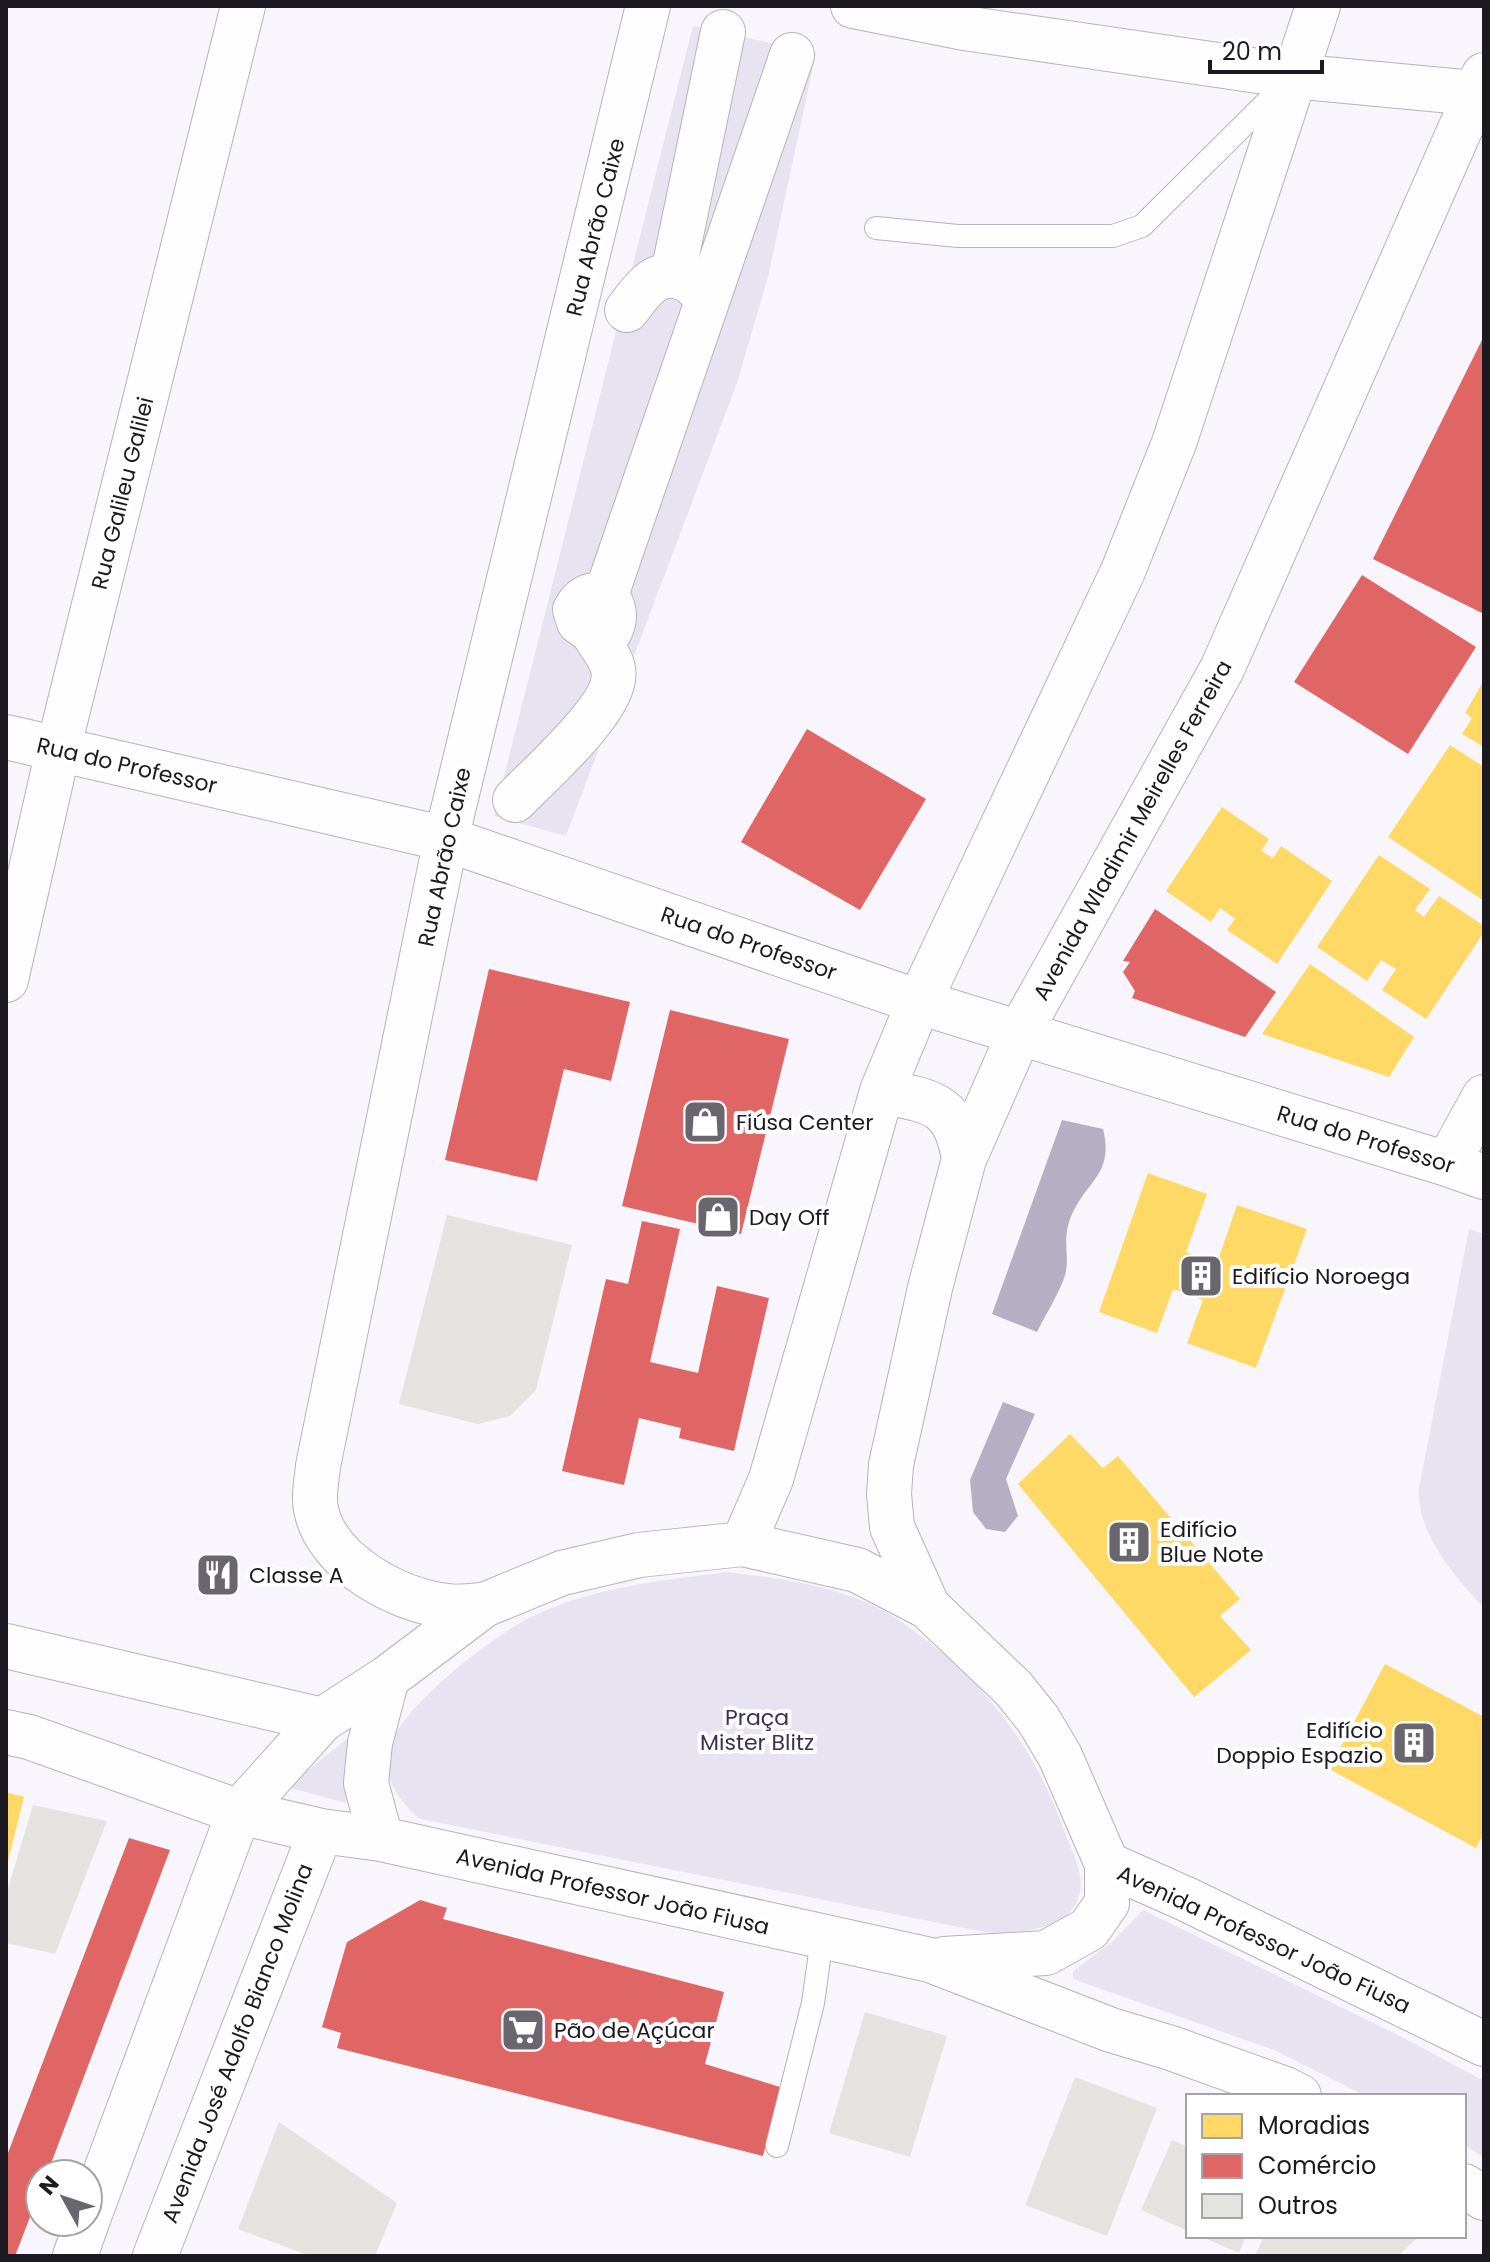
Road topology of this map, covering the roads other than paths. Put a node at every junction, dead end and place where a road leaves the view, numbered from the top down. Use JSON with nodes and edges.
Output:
{"nodes":[{"id":1,"x":243,"y":6,"type":"edge"},
{"id":2,"x":648,"y":6,"type":"edge"},
{"id":3,"x":853,"y":6,"type":"edge"},
{"id":4,"x":1318,"y":6,"type":"edge"},
{"id":5,"x":723,"y":32,"type":"dead end"},
{"id":6,"x":792,"y":55,"type":"dead end"},
{"id":7,"x":1293,"y":76,"type":"junction"},
{"id":8,"x":1482,"y":87,"type":"edge"},
{"id":9,"x":876,"y":228,"type":"dead end"},
{"id":10,"x":673,"y":274,"type":"junction"},
{"id":11,"x":627,"y":310,"type":"dead end"},
{"id":12,"x":699,"y":326,"type":"junction"},
{"id":13,"x":6,"y":737,"type":"edge"},
{"id":14,"x":58,"y":750,"type":"junction"},
{"id":15,"x":515,"y":800,"type":"dead end"},
{"id":16,"x":446,"y":839,"type":"junction"},
{"id":17,"x":6,"y":980,"type":"edge"},
{"id":18,"x":919,"y":1002,"type":"junction"},
{"id":19,"x":1020,"y":1032,"type":"junction"},
{"id":20,"x":882,"y":1091,"type":"junction"},
{"id":21,"x":1484,"y":1097,"type":"edge"},
{"id":22,"x":964,"y":1159,"type":"junction"},
{"id":23,"x":1466,"y":1170,"type":"edge"},
{"id":24,"x":743,"y":1544,"type":"junction"},
{"id":25,"x":484,"y":1605,"type":"junction"},
{"id":26,"x":928,"y":1607,"type":"junction"},
{"id":27,"x":6,"y":1646,"type":"edge"},
{"id":28,"x":387,"y":1678,"type":"junction"},
{"id":29,"x":322,"y":1720,"type":"junction"},
{"id":30,"x":6,"y":1732,"type":"edge"},
{"id":31,"x":239,"y":1812,"type":"junction"},
{"id":32,"x":321,"y":1831,"type":"junction"},
{"id":33,"x":381,"y":1839,"type":"junction"},
{"id":34,"x":1107,"y":1864,"type":"junction"},
{"id":35,"x":822,"y":1938,"type":"junction"},
{"id":36,"x":930,"y":1960,"type":"junction"},
{"id":37,"x":1484,"y":2044,"type":"edge"},
{"id":38,"x":1295,"y":2094,"type":"edge"},
{"id":39,"x":777,"y":2146,"type":"dead end"},
{"id":40,"x":104,"y":2178,"type":"edge"},
{"id":41,"x":1466,"y":2187,"type":"edge"},
{"id":42,"x":1484,"y":2198,"type":"edge"},
{"id":43,"x":155,"y":2256,"type":"edge"}],
"edges":[{"from":1,"to":14,"type":"main road","name":"Rua Galileu Galilei"},
{"from":2,"to":16,"type":"main road","name":"Rua Abrão Caixe"},
{"from":3,"to":7,"type":"main road"},
{"from":4,"to":7,"type":"main road"},
{"from":5,"to":10,"type":"main road"},
{"from":6,"to":12,"type":"main road"},
{"from":7,"to":8,"type":"main road"},
{"from":7,"to":9,"type":"lane"},
{"from":7,"to":18,"type":"main road"},
{"from":8,"to":19,"type":"main road","name":"Avenida Wladimir Meirelles Ferreira"},
{"from":10,"to":11,"type":"main road"},
{"from":10,"to":12,"type":"main road"},
{"from":12,"to":15,"type":"main road"},
{"from":13,"to":14,"type":"main road","name":"Rua do Professor"},
{"from":14,"to":16,"type":"main road","name":"Rua do Professor"},
{"from":14,"to":17,"type":"main road","name":"Rua Galileu Galilei"},
{"from":16,"to":18,"type":"main road","name":"Rua do Professor"},
{"from":16,"to":25,"type":"main road","name":"Rua Abrão Caixe"},
{"from":18,"to":19,"type":"main road","name":"Rua do Professor"},
{"from":18,"to":20,"type":"main road"},
{"from":19,"to":22,"type":"main road","name":"Avenida Wladimir Meirelles Ferreira"},
{"from":19,"to":23,"type":"main road","name":"Rua do Professor"},
{"from":20,"to":22,"type":"main road"},
{"from":20,"to":24,"type":"main road"},
{"from":21,"to":23,"type":"main road"},
{"from":22,"to":26,"type":"main road","name":"Avenida Wladimir Meirelles Ferreira"},
{"from":24,"to":25,"type":"main road","name":"Avenida Professor João Fiusa"},
{"from":24,"to":26,"type":"main road","name":"Avenida Professor João Fiusa"},
{"from":25,"to":28,"type":"main road","name":"Avenida Professor João Fiusa"},
{"from":26,"to":34,"type":"main road","name":"Avenida Professor João Fiusa"},
{"from":27,"to":29,"type":"main road"},
{"from":28,"to":29,"type":"main road","name":"Avenida Professor João Fiusa"},
{"from":28,"to":33,"type":"main road"},
{"from":29,"to":31,"type":"main road","name":"Avenida Professor João Fiusa"},
{"from":30,"to":31,"type":"main road","name":"Avenida Professor João Fiusa"},
{"from":31,"to":32,"type":"main road","name":"Avenida Professor João Fiusa"},
{"from":31,"to":40,"type":"main road"},
{"from":32,"to":33,"type":"main road","name":"Avenida Professor João Fiusa"},
{"from":32,"to":43,"type":"main road","name":"Avenida José Adolfo Bianco Molina"},
{"from":33,"to":35,"type":"main road","name":"Avenida Professor João Fiusa"},
{"from":34,"to":36,"type":"main road"},
{"from":34,"to":37,"type":"main road","name":"Avenida Professor João Fiusa"},
{"from":35,"to":36,"type":"main road","name":"Avenida Professor João Fiusa"},
{"from":35,"to":39,"type":"lane"},
{"from":36,"to":38,"type":"main road","name":"Avenida Professor João Fiusa"},
{"from":41,"to":42,"type":"main road"}]}
